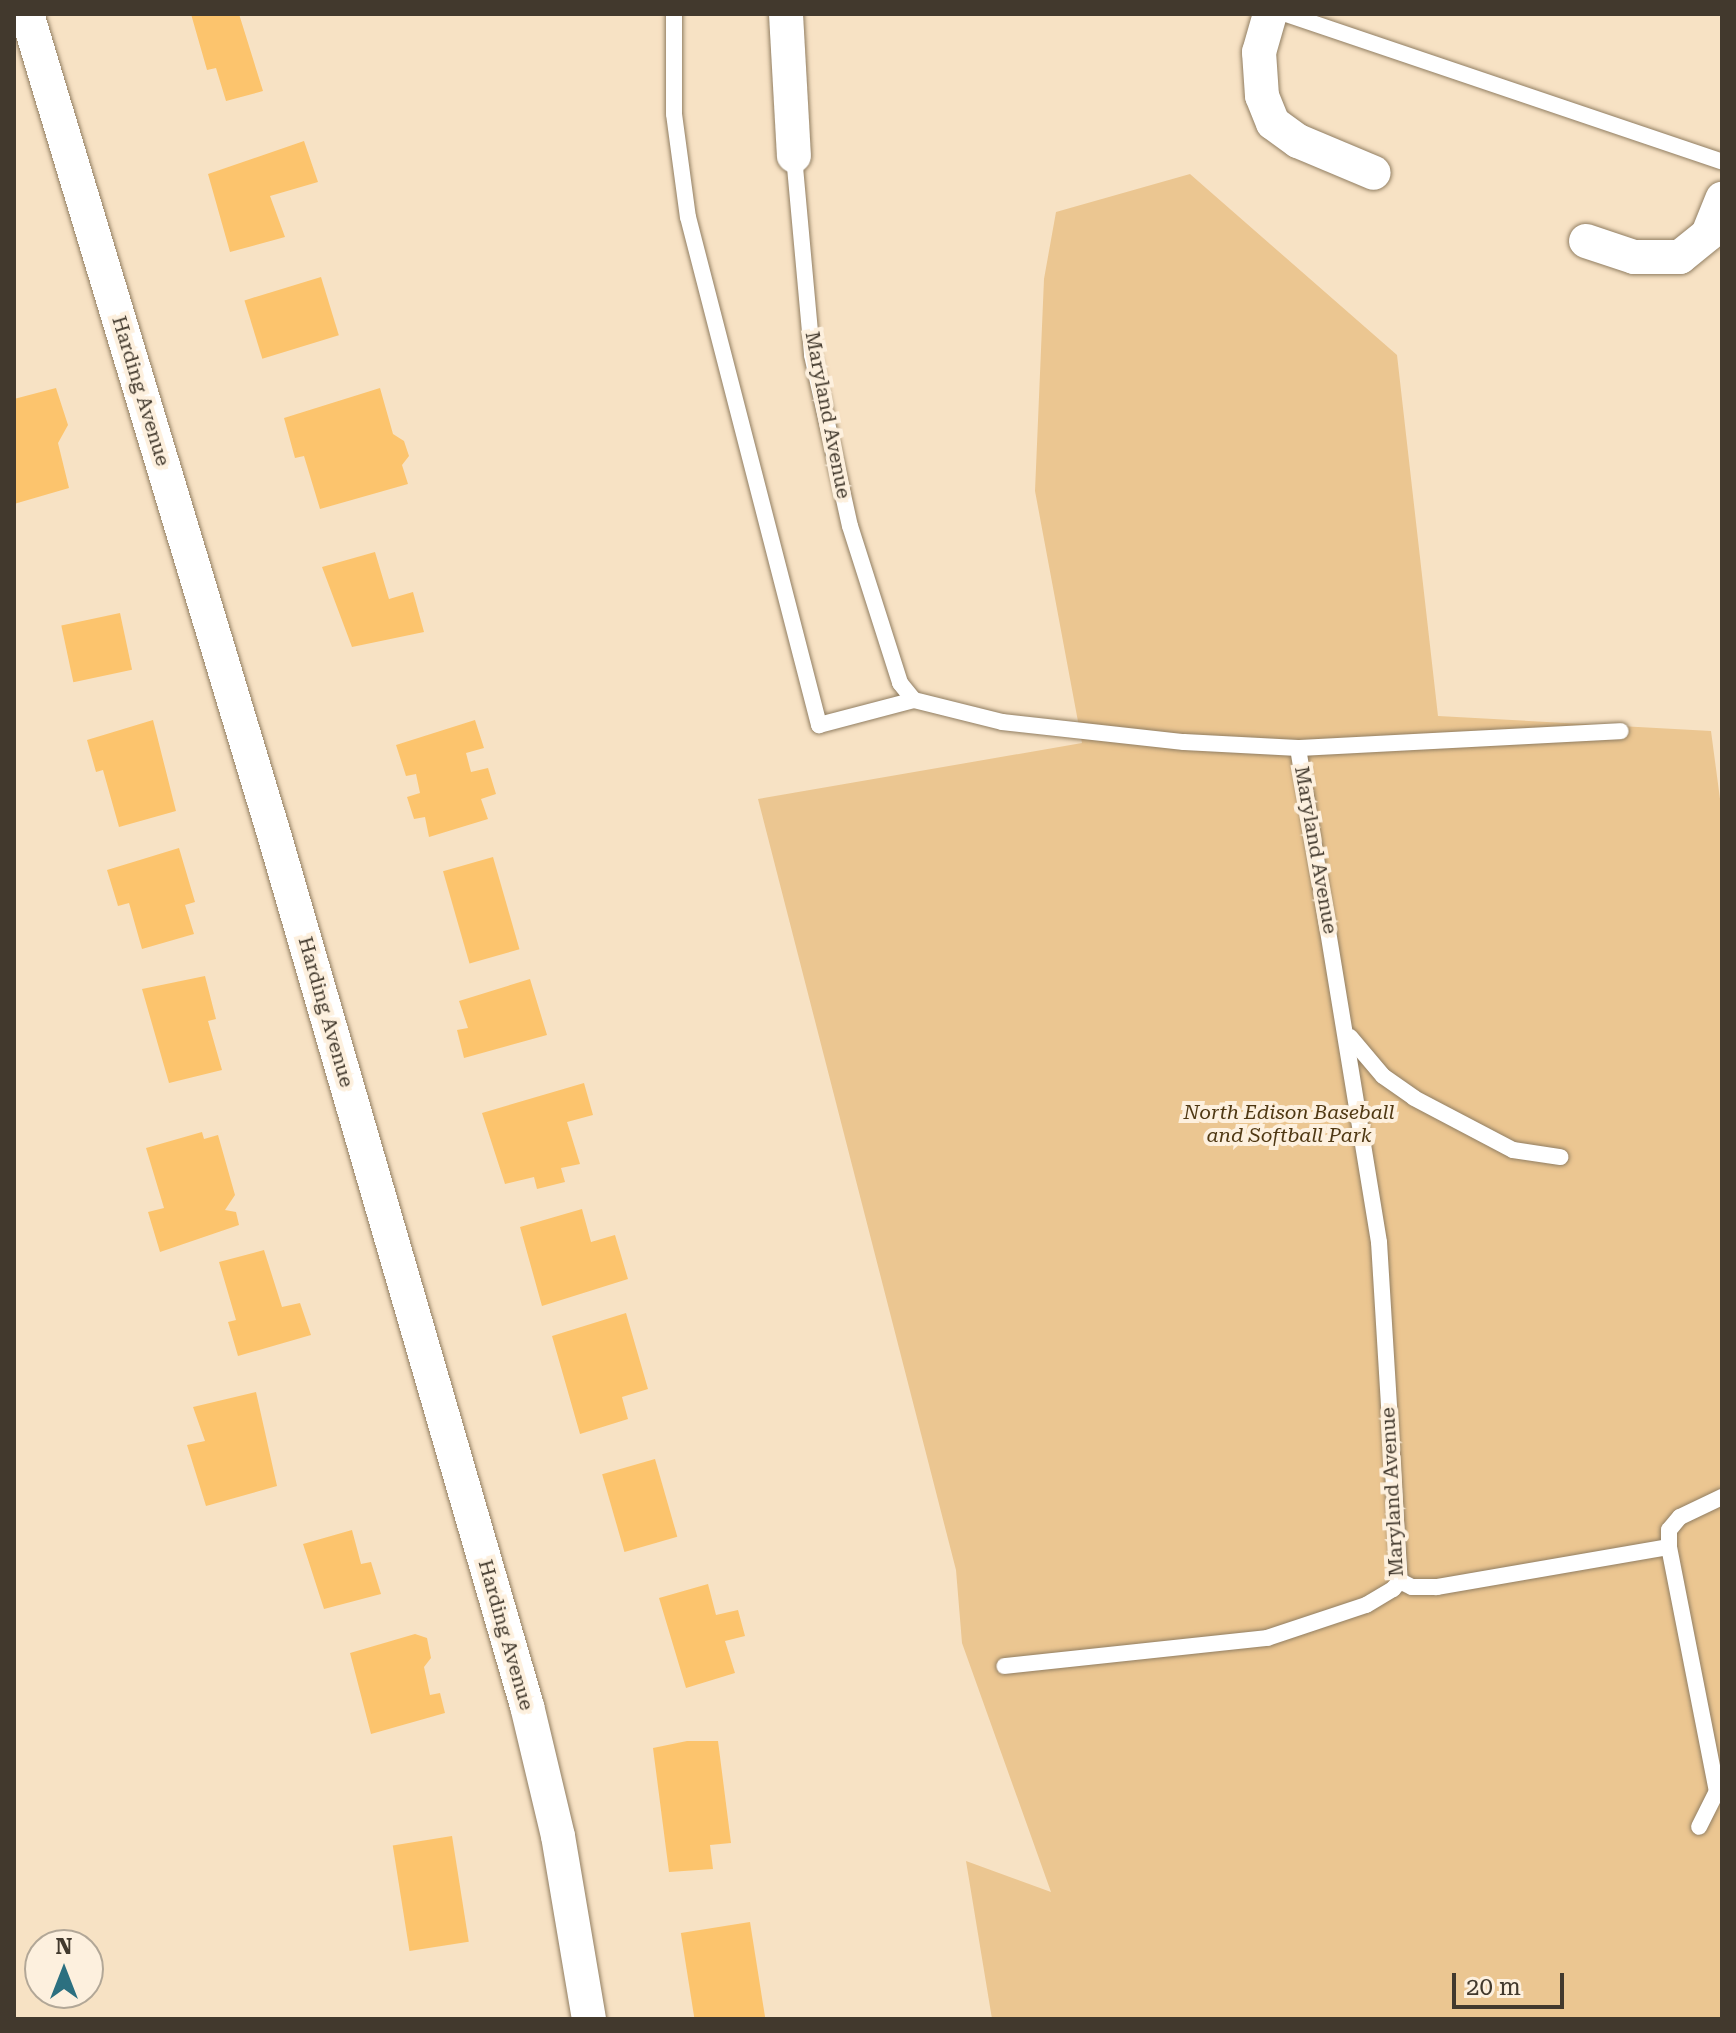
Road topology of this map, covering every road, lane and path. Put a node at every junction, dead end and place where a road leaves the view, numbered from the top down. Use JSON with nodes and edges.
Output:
{"nodes":[{"id":1,"x":27,"y":14,"type":"edge"},
{"id":2,"x":674,"y":14,"type":"edge"},
{"id":3,"x":786,"y":14,"type":"edge"},
{"id":4,"x":1270,"y":14,"type":"edge"},
{"id":5,"x":1286,"y":14,"type":"edge"},
{"id":6,"x":794,"y":156,"type":"joint"},
{"id":7,"x":1722,"y":162,"type":"edge"},
{"id":8,"x":1374,"y":173,"type":"dead end"},
{"id":9,"x":1722,"y":199,"type":"edge"},
{"id":10,"x":1586,"y":241,"type":"dead end"},
{"id":11,"x":914,"y":700,"type":"junction"},
{"id":12,"x":1621,"y":731,"type":"dead end"},
{"id":13,"x":1298,"y":748,"type":"junction"},
{"id":14,"x":1347,"y":1032,"type":"junction"},
{"id":15,"x":1560,"y":1157,"type":"dead end"},
{"id":16,"x":1722,"y":1497,"type":"edge"},
{"id":17,"x":1669,"y":1547,"type":"junction"},
{"id":18,"x":1400,"y":1581,"type":"junction"},
{"id":19,"x":1004,"y":1666,"type":"dead end"},
{"id":20,"x":1699,"y":1827,"type":"dead end"},
{"id":21,"x":589,"y":2019,"type":"edge"}],
"edges":[{"from":1,"to":21,"type":"street","name":"Harding Avenue"},
{"from":2,"to":11,"type":"lane"},
{"from":3,"to":6,"type":"street","name":"Maryland Avenue"},
{"from":4,"to":8,"type":"street"},
{"from":5,"to":7,"type":"lane"},
{"from":6,"to":11,"type":"lane","name":"Maryland Avenue"},
{"from":9,"to":10,"type":"street"},
{"from":11,"to":13,"type":"lane","name":"Maryland Avenue"},
{"from":12,"to":13,"type":"lane"},
{"from":13,"to":14,"type":"lane","name":"Maryland Avenue"},
{"from":14,"to":15,"type":"lane"},
{"from":14,"to":18,"type":"lane","name":"Maryland Avenue"},
{"from":16,"to":17,"type":"lane"},
{"from":17,"to":18,"type":"lane"},
{"from":17,"to":20,"type":"lane"},
{"from":18,"to":19,"type":"lane","name":"Maryland Avenue"}]}
